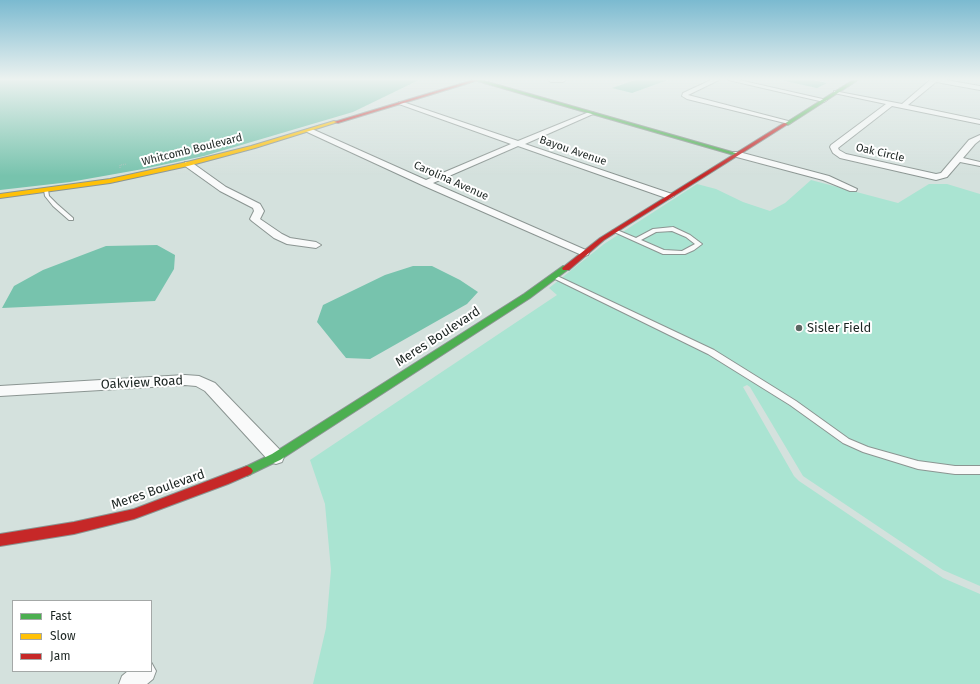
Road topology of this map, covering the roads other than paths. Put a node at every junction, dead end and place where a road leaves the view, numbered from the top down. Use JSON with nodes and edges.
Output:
{"nodes":[{"id":1,"x":371,"y":112,"type":"edge"},
{"id":2,"x":426,"y":112,"type":"edge"},
{"id":3,"x":587,"y":112,"type":"edge"},
{"id":4,"x":747,"y":112,"type":"edge"},
{"id":5,"x":805,"y":112,"type":"edge"},
{"id":6,"x":879,"y":112,"type":"edge"},
{"id":7,"x":931,"y":112,"type":"edge"},
{"id":8,"x":591,"y":113,"type":"junction"},
{"id":9,"x":789,"y":122,"type":"junction"},
{"id":10,"x":980,"y":122,"type":"edge"},
{"id":11,"x":309,"y":130,"type":"junction"},
{"id":12,"x":980,"y":137,"type":"edge"},
{"id":13,"x":518,"y":144,"type":"junction"},
{"id":14,"x":736,"y":154,"type":"junction"},
{"id":15,"x":958,"y":159,"type":"junction"},
{"id":16,"x":188,"y":164,"type":"junction"},
{"id":17,"x":980,"y":164,"type":"edge"},
{"id":18,"x":425,"y":182,"type":"junction"},
{"id":19,"x":853,"y":189,"type":"dead end"},
{"id":20,"x":46,"y":191,"type":"junction"},
{"id":21,"x":0,"y":196,"type":"edge"},
{"id":22,"x":669,"y":196,"type":"junction"},
{"id":23,"x":71,"y":219,"type":"dead end"},
{"id":24,"x":615,"y":231,"type":"junction"},
{"id":25,"x":637,"y":240,"type":"junction"},
{"id":26,"x":316,"y":245,"type":"dead end"},
{"id":27,"x":584,"y":254,"type":"junction"},
{"id":28,"x":555,"y":277,"type":"junction"},
{"id":29,"x":0,"y":391,"type":"edge"},
{"id":30,"x":276,"y":456,"type":"junction"},
{"id":31,"x":980,"y":470,"type":"edge"},
{"id":32,"x":0,"y":540,"type":"edge"},
{"id":33,"x":144,"y":672,"type":"edge"},
{"id":34,"x":130,"y":684,"type":"edge"}],
"edges":[{"from":1,"to":11,"type":"street","name":"Whitcomb Boulevard"},
{"from":2,"to":13,"type":"street","name":"Bayou Avenue"},
{"from":3,"to":8,"type":"street"},
{"from":4,"to":9,"type":"street"},
{"from":5,"to":9,"type":"street","name":"Meres Boulevard"},
{"from":6,"to":15,"type":"street","name":"Oak Circle"},
{"from":7,"to":10,"type":"street"},
{"from":8,"to":13,"type":"street"},
{"from":8,"to":14,"type":"street"},
{"from":9,"to":14,"type":"street","name":"Meres Boulevard"},
{"from":11,"to":16,"type":"street","name":"Whitcomb Boulevard"},
{"from":11,"to":18,"type":"street","name":"Carolina Avenue"},
{"from":12,"to":15,"type":"street","name":"Oak Circle"},
{"from":13,"to":18,"type":"street"},
{"from":13,"to":22,"type":"street","name":"Bayou Avenue"},
{"from":14,"to":19,"type":"street"},
{"from":14,"to":22,"type":"street","name":"Meres Boulevard"},
{"from":15,"to":17,"type":"street"},
{"from":16,"to":20,"type":"street","name":"Whitcomb Boulevard"},
{"from":16,"to":26,"type":"street"},
{"from":18,"to":27,"type":"street","name":"Carolina Avenue"},
{"from":20,"to":21,"type":"street","name":"Whitcomb Boulevard"},
{"from":20,"to":23,"type":"lane"},
{"from":22,"to":24,"type":"street","name":"Meres Boulevard"},
{"from":24,"to":25,"type":"lane"},
{"from":24,"to":27,"type":"street","name":"Meres Boulevard"},
{"from":25,"to":25,"type":"lane"},
{"from":27,"to":28,"type":"street","name":"Meres Boulevard"},
{"from":28,"to":30,"type":"street","name":"Meres Boulevard"},
{"from":28,"to":31,"type":"lane"},
{"from":29,"to":30,"type":"street","name":"Oakview Road"},
{"from":30,"to":32,"type":"street","name":"Meres Boulevard"},
{"from":33,"to":34,"type":"street"}]}
